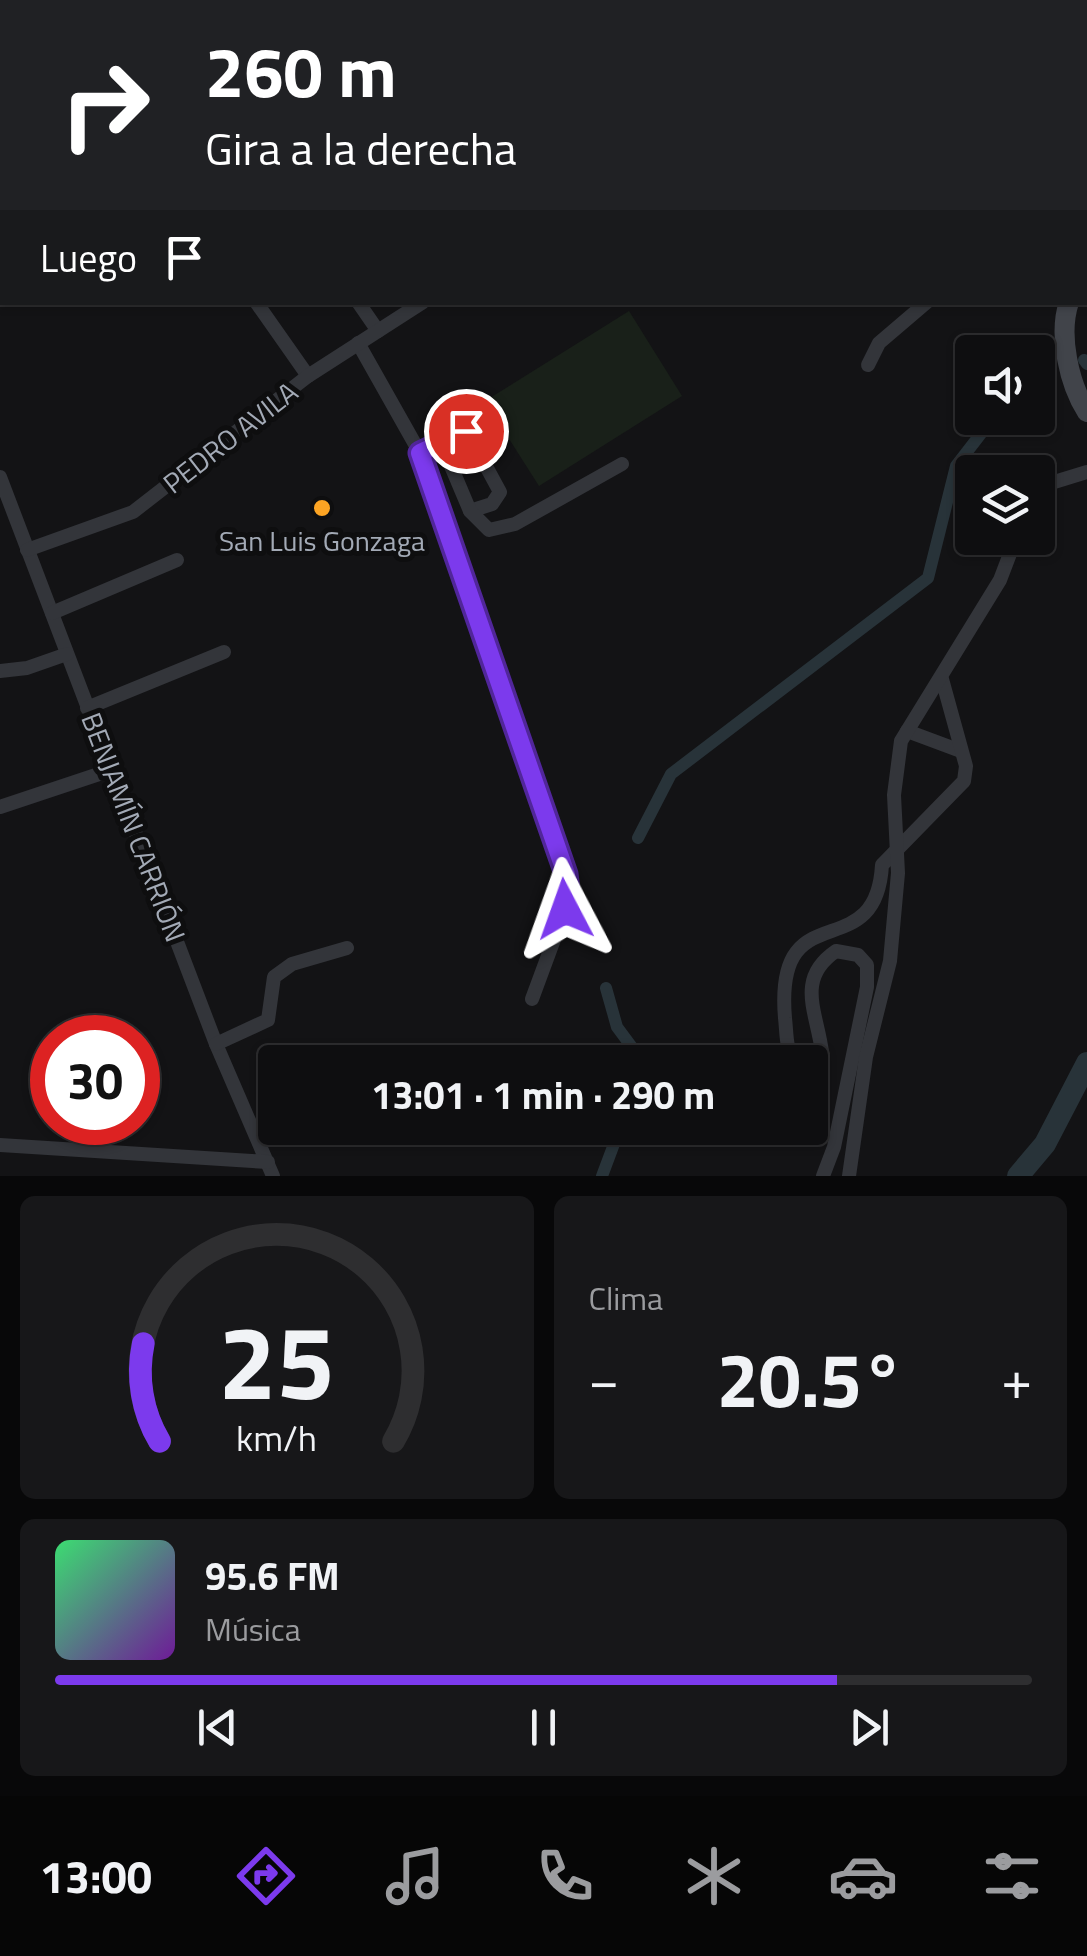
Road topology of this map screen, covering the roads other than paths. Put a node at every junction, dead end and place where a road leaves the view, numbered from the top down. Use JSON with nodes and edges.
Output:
{"nodes":[{"id":1,"x":258,"y":305,"type":"edge"},
{"id":2,"x":360,"y":305,"type":"edge"},
{"id":3,"x":418,"y":305,"type":"edge"},
{"id":4,"x":924,"y":305,"type":"edge"},
{"id":5,"x":1069,"y":305,"type":"edge"},
{"id":6,"x":378,"y":331,"type":"junction"},
{"id":7,"x":358,"y":343,"type":"junction"},
{"id":8,"x":868,"y":366,"type":"dead end"},
{"id":9,"x":308,"y":376,"type":"junction"},
{"id":10,"x":1087,"y":412,"type":"edge"},
{"id":11,"x":438,"y":445,"type":"junction"},
{"id":12,"x":420,"y":453,"type":"junction"},
{"id":13,"x":622,"y":464,"type":"dead end"},
{"id":14,"x":1087,"y":472,"type":"edge"},
{"id":15,"x":0,"y":476,"type":"edge"},
{"id":16,"x":1055,"y":482,"type":"edge"},
{"id":17,"x":6,"y":512,"type":"edge"},
{"id":18,"x":470,"y":512,"type":"junction"},
{"id":19,"x":27,"y":550,"type":"junction"},
{"id":20,"x":1010,"y":555,"type":"edge"},
{"id":21,"x":177,"y":560,"type":"dead end"},
{"id":22,"x":52,"y":613,"type":"junction"},
{"id":23,"x":224,"y":652,"type":"dead end"},
{"id":24,"x":67,"y":654,"type":"junction"},
{"id":25,"x":0,"y":671,"type":"edge"},
{"id":26,"x":942,"y":679,"type":"junction"},
{"id":27,"x":88,"y":708,"type":"junction"},
{"id":28,"x":908,"y":731,"type":"junction"},
{"id":29,"x":958,"y":750,"type":"junction"},
{"id":30,"x":114,"y":770,"type":"junction"},
{"id":31,"x":0,"y":807,"type":"edge"},
{"id":32,"x":897,"y":845,"type":"junction"},
{"id":33,"x":347,"y":948,"type":"dead end"},
{"id":34,"x":532,"y":999,"type":"dead end"},
{"id":35,"x":216,"y":1044,"type":"junction"},
{"id":36,"x":788,"y":1045,"type":"edge"},
{"id":37,"x":821,"y":1045,"type":"edge"},
{"id":38,"x":0,"y":1145,"type":"edge"},
{"id":39,"x":271,"y":1169,"type":"edge"},
{"id":40,"x":823,"y":1176,"type":"edge"},
{"id":41,"x":849,"y":1176,"type":"edge"}],
"edges":[{"from":1,"to":9,"type":"street"},
{"from":2,"to":6,"type":"street"},
{"from":3,"to":6,"type":"street","name":"PEDRO AVILA"},
{"from":4,"to":8,"type":"street"},
{"from":5,"to":10,"type":"main road"},
{"from":6,"to":7,"type":"street","name":"PEDRO AVILA"},
{"from":7,"to":9,"type":"street","name":"PEDRO AVILA"},
{"from":7,"to":12,"type":"street"},
{"from":9,"to":19,"type":"street","name":"PEDRO AVILA"},
{"from":11,"to":12,"type":"street"},
{"from":11,"to":18,"type":"street"},
{"from":11,"to":18,"type":"street"},
{"from":12,"to":34,"type":"street"},
{"from":13,"to":18,"type":"street"},
{"from":14,"to":16,"type":"street"},
{"from":15,"to":17,"type":"street","name":"BENJAMÍN CARRIÓN"},
{"from":17,"to":19,"type":"street","name":"BENJAMÍN CARRIÓN"},
{"from":19,"to":22,"type":"street","name":"BENJAMÍN CARRIÓN"},
{"from":20,"to":26,"type":"street"},
{"from":21,"to":22,"type":"street"},
{"from":22,"to":24,"type":"street","name":"BENJAMÍN CARRIÓN"},
{"from":23,"to":27,"type":"street"},
{"from":24,"to":25,"type":"street"},
{"from":24,"to":27,"type":"street","name":"BENJAMÍN CARRIÓN"},
{"from":26,"to":28,"type":"street"},
{"from":26,"to":29,"type":"street"},
{"from":27,"to":30,"type":"street","name":"BENJAMÍN CARRIÓN"},
{"from":28,"to":29,"type":"street"},
{"from":28,"to":32,"type":"street"},
{"from":29,"to":32,"type":"street"},
{"from":30,"to":31,"type":"street"},
{"from":30,"to":35,"type":"street","name":"BENJAMÍN CARRIÓN"},
{"from":32,"to":36,"type":"street"},
{"from":32,"to":41,"type":"street"},
{"from":33,"to":35,"type":"street"},
{"from":35,"to":39,"type":"street","name":"BENJAMÍN CARRIÓN"},
{"from":37,"to":40,"type":"street"},
{"from":38,"to":39,"type":"street"}]}
